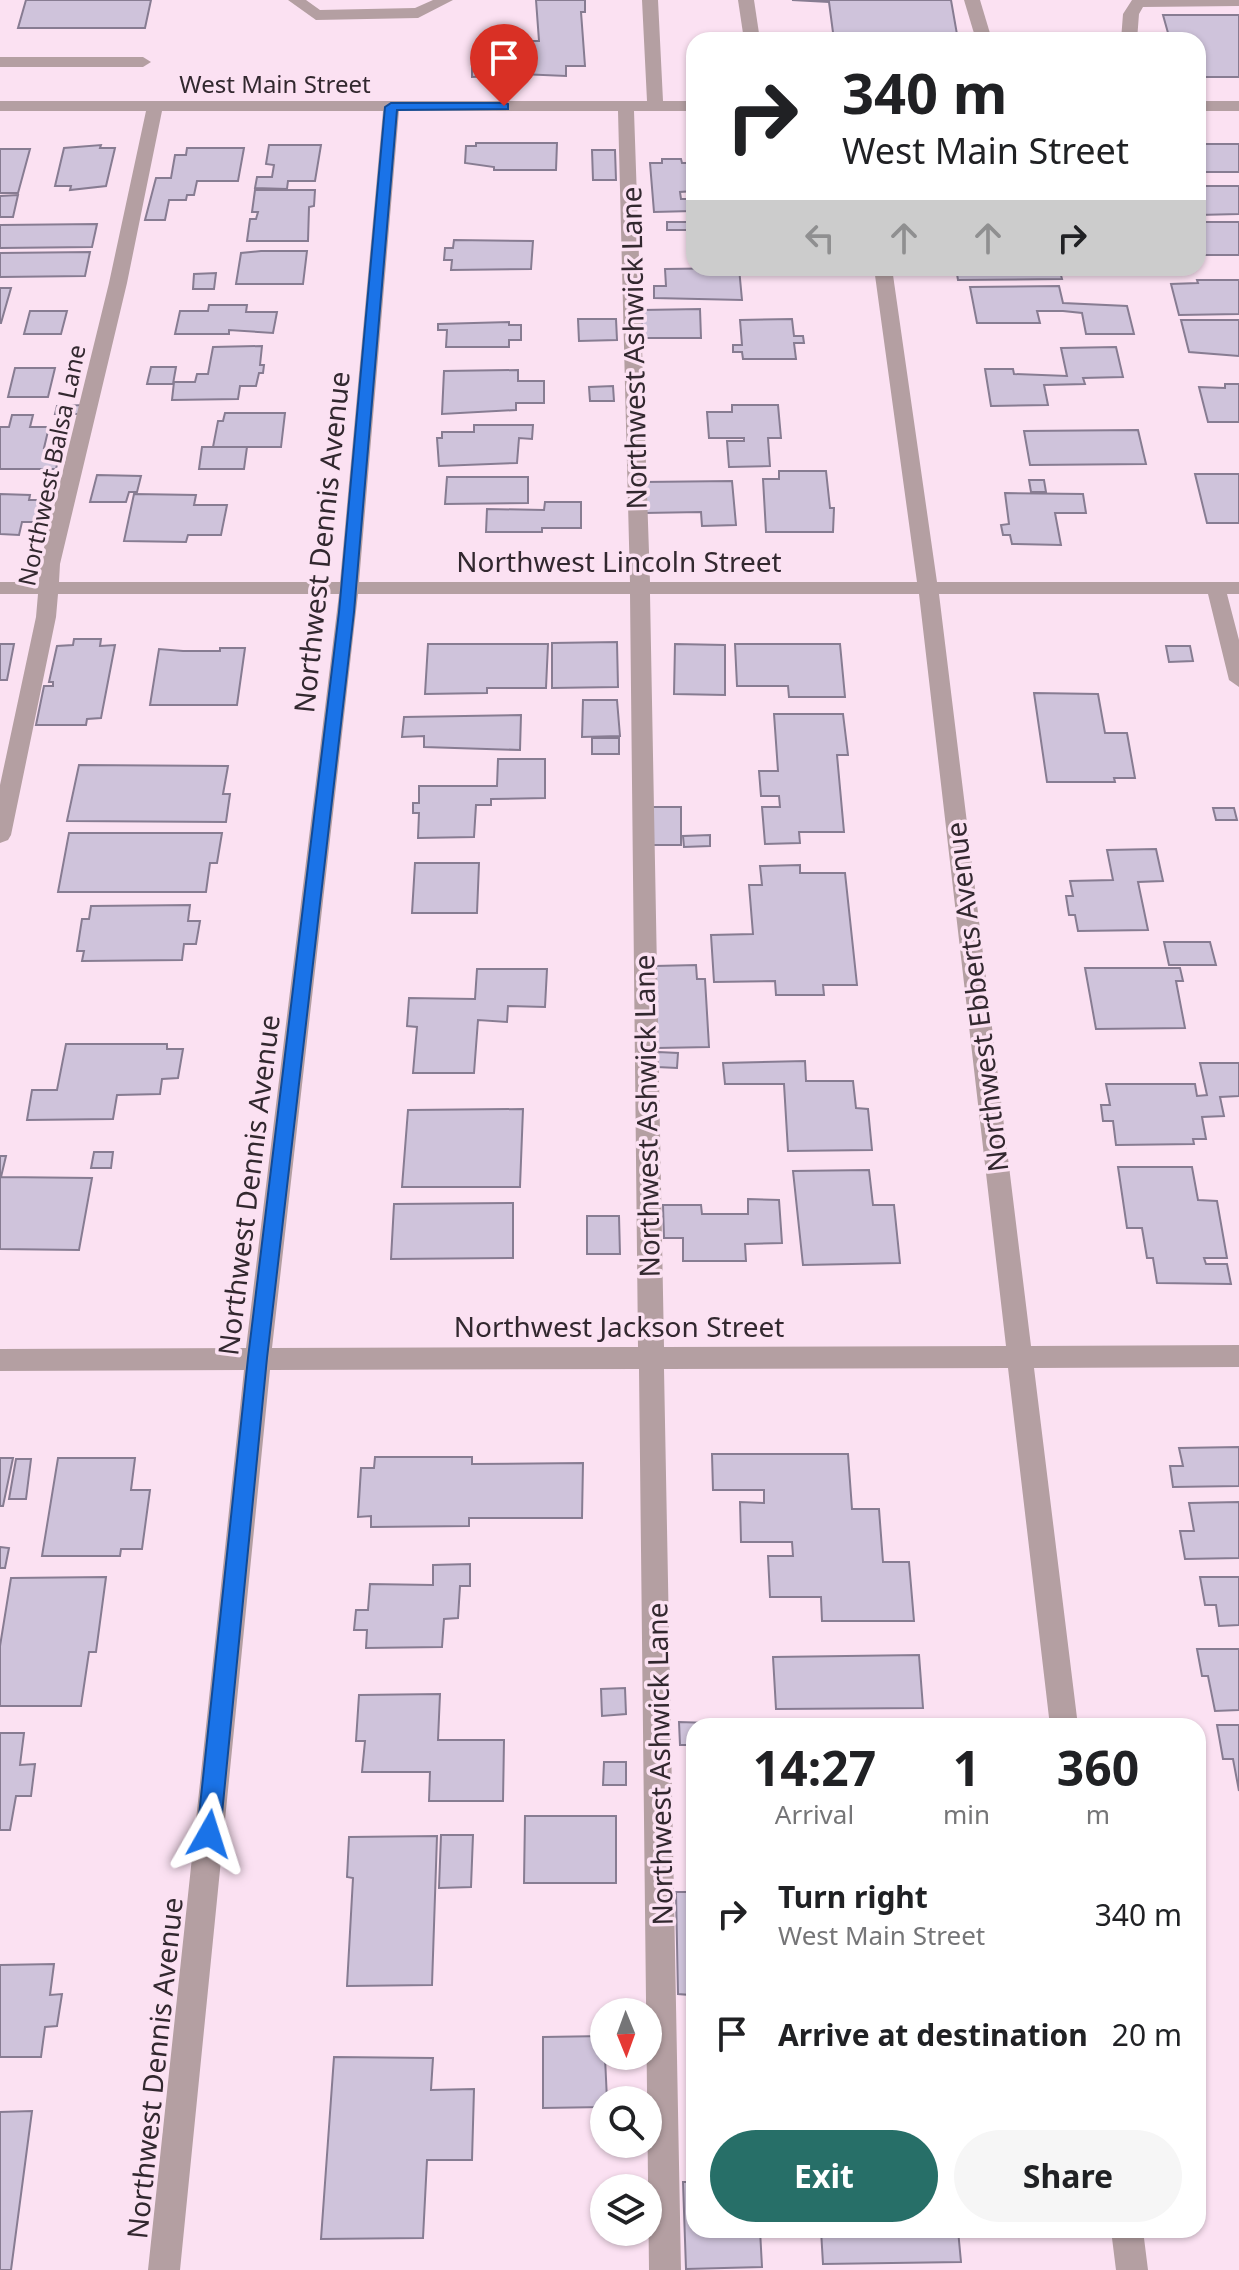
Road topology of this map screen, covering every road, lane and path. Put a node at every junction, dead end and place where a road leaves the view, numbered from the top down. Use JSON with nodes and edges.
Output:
{"nodes":[{"id":1,"x":296,"y":0,"type":"edge"},
{"id":2,"x":445,"y":0,"type":"edge"},
{"id":3,"x":650,"y":0,"type":"edge"},
{"id":4,"x":746,"y":0,"type":"edge"},
{"id":5,"x":972,"y":0,"type":"edge"},
{"id":6,"x":1239,"y":1,"type":"edge"},
{"id":7,"x":751,"y":32,"type":"edge"},
{"id":8,"x":982,"y":32,"type":"edge"},
{"id":9,"x":1130,"y":32,"type":"edge"},
{"id":10,"x":0,"y":62,"type":"edge"},
{"id":11,"x":143,"y":62,"type":"dead end"},
{"id":12,"x":0,"y":106,"type":"edge"},
{"id":13,"x":626,"y":106,"type":"junction"},
{"id":14,"x":655,"y":106,"type":"junction"},
{"id":15,"x":686,"y":106,"type":"edge"},
{"id":16,"x":1206,"y":106,"type":"edge"},
{"id":17,"x":1239,"y":106,"type":"edge"},
{"id":18,"x":155,"y":107,"type":"junction"},
{"id":19,"x":391,"y":107,"type":"junction"},
{"id":20,"x":884,"y":276,"type":"edge"},
{"id":21,"x":0,"y":588,"type":"edge"},
{"id":22,"x":49,"y":588,"type":"junction"},
{"id":23,"x":928,"y":588,"type":"junction"},
{"id":24,"x":1216,"y":588,"type":"junction"},
{"id":25,"x":1239,"y":588,"type":"edge"},
{"id":26,"x":348,"y":590,"type":"junction"},
{"id":27,"x":640,"y":590,"type":"junction"},
{"id":28,"x":1239,"y":680,"type":"edge"},
{"id":29,"x":0,"y":835,"type":"edge"},
{"id":30,"x":1239,"y":1356,"type":"edge"},
{"id":31,"x":1018,"y":1357,"type":"junction"},
{"id":32,"x":258,"y":1358,"type":"junction"},
{"id":33,"x":651,"y":1358,"type":"junction"},
{"id":34,"x":0,"y":1360,"type":"edge"},
{"id":35,"x":1063,"y":1718,"type":"edge"},
{"id":36,"x":1128,"y":2238,"type":"edge"},
{"id":37,"x":164,"y":2270,"type":"edge"},
{"id":38,"x":665,"y":2270,"type":"edge"},
{"id":39,"x":1132,"y":2270,"type":"edge"}],
"edges":[{"from":1,"to":2,"type":"street"},
{"from":3,"to":14,"type":"street"},
{"from":4,"to":7,"type":"street"},
{"from":5,"to":8,"type":"street"},
{"from":6,"to":9,"type":"street"},
{"from":10,"to":11,"type":"street"},
{"from":12,"to":18,"type":"street","name":"West Main Street"},
{"from":13,"to":14,"type":"street","name":"West Main Street"},
{"from":13,"to":19,"type":"street","name":"West Main Street"},
{"from":13,"to":27,"type":"street","name":"Northwest Ashwick Lane"},
{"from":14,"to":15,"type":"street","name":"West Main Street"},
{"from":16,"to":17,"type":"street"},
{"from":18,"to":19,"type":"street","name":"West Main Street"},
{"from":18,"to":22,"type":"street","name":"Northwest Balsa Lane"},
{"from":19,"to":26,"type":"street","name":"Northwest Dennis Avenue"},
{"from":20,"to":23,"type":"street","name":"Northwest Ebberts Avenue"},
{"from":21,"to":22,"type":"street","name":"Northwest Lincoln Street"},
{"from":22,"to":26,"type":"street","name":"Northwest Lincoln Street"},
{"from":22,"to":29,"type":"street","name":"Northwest Balsa Lane"},
{"from":23,"to":24,"type":"street","name":"Northwest Lincoln Street"},
{"from":23,"to":27,"type":"street","name":"Northwest Lincoln Street"},
{"from":23,"to":31,"type":"street","name":"Northwest Ebberts Avenue"},
{"from":24,"to":25,"type":"street","name":"Northwest Lincoln Street"},
{"from":24,"to":28,"type":"street"},
{"from":26,"to":27,"type":"street","name":"Northwest Lincoln Street"},
{"from":26,"to":32,"type":"street","name":"Northwest Dennis Avenue"},
{"from":27,"to":33,"type":"street","name":"Northwest Ashwick Lane"},
{"from":30,"to":31,"type":"street","name":"Northwest Jackson Street"},
{"from":31,"to":33,"type":"street","name":"Northwest Jackson Street"},
{"from":31,"to":35,"type":"street","name":"Northwest Ebberts Avenue"},
{"from":32,"to":33,"type":"street","name":"Northwest Jackson Street"},
{"from":32,"to":34,"type":"street","name":"Northwest Jackson Street"},
{"from":32,"to":37,"type":"street","name":"Northwest Dennis Avenue"},
{"from":33,"to":38,"type":"street","name":"Northwest Ashwick Lane"},
{"from":36,"to":39,"type":"street"}]}
